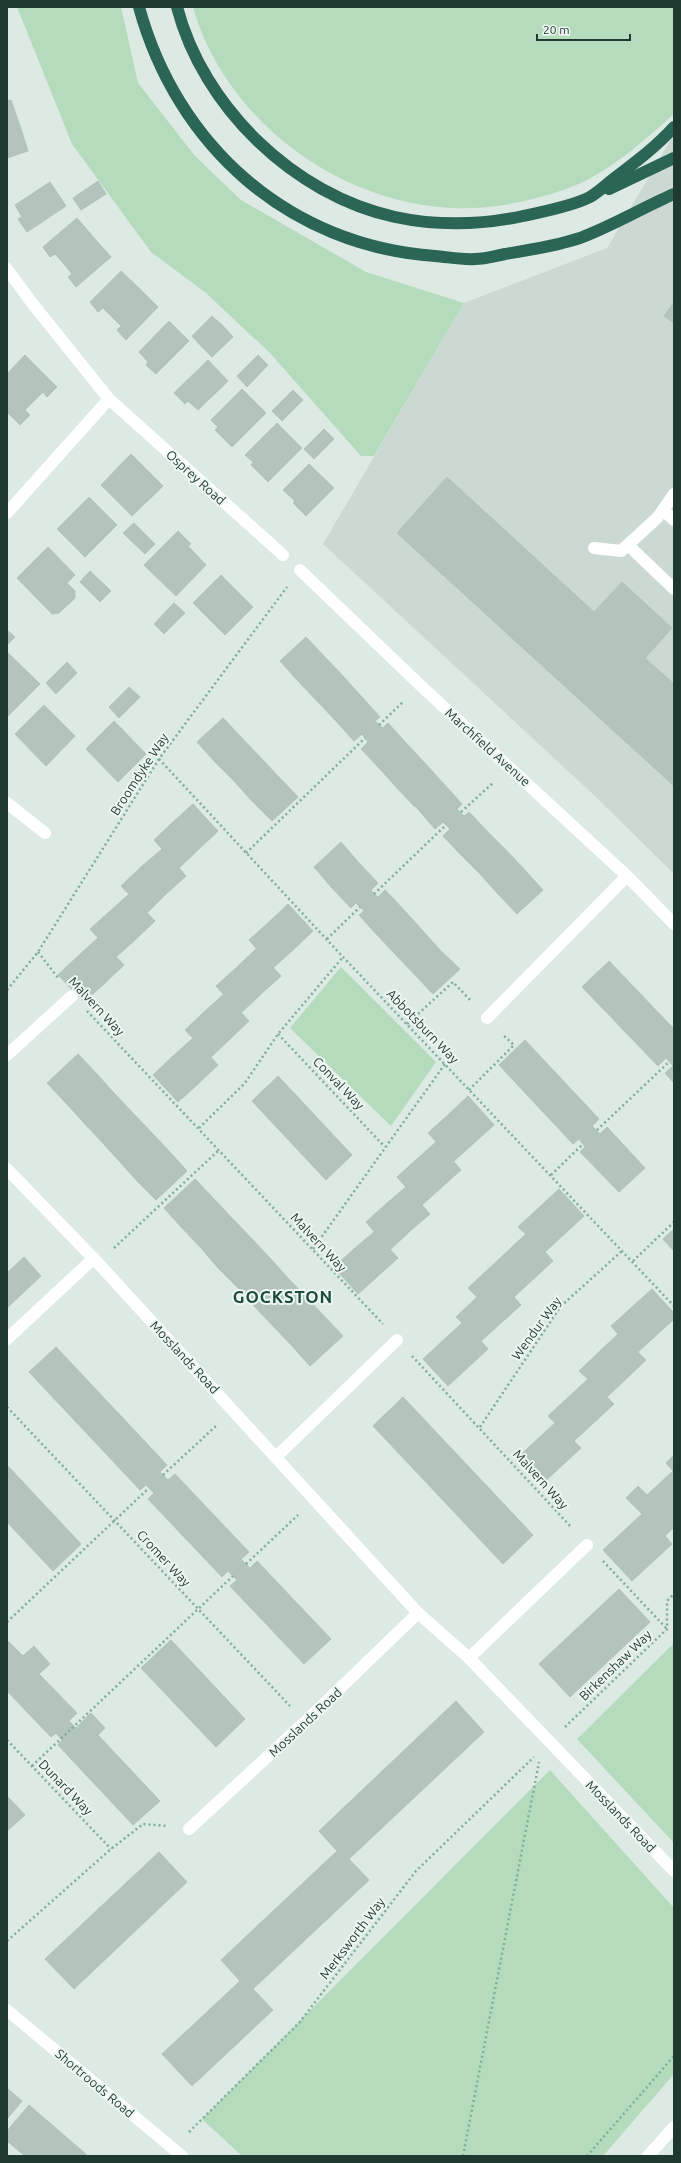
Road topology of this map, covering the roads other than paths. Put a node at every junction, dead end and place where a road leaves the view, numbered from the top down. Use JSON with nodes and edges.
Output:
{"nodes":[{"id":1,"x":139,"y":7,"type":"edge"},
{"id":2,"x":177,"y":7,"type":"edge"},
{"id":3,"x":674,"y":127,"type":"edge"},
{"id":4,"x":674,"y":158,"type":"edge"},
{"id":5,"x":674,"y":194,"type":"edge"},
{"id":6,"x":589,"y":197,"type":"junction"},
{"id":7,"x":7,"y":269,"type":"edge"},
{"id":8,"x":109,"y":399,"type":"junction"},
{"id":9,"x":674,"y":494,"type":"edge"},
{"id":10,"x":663,"y":510,"type":"junction"},
{"id":11,"x":7,"y":513,"type":"edge"},
{"id":12,"x":674,"y":520,"type":"edge"},
{"id":13,"x":628,"y":545,"type":"junction"},
{"id":14,"x":594,"y":548,"type":"dead end"},
{"id":15,"x":284,"y":555,"type":"dead end"},
{"id":16,"x":300,"y":570,"type":"dead end"},
{"id":17,"x":674,"y":589,"type":"edge"},
{"id":18,"x":7,"y":803,"type":"edge"},
{"id":19,"x":44,"y":833,"type":"dead end"},
{"id":20,"x":627,"y":876,"type":"junction"},
{"id":21,"x":674,"y":924,"type":"edge"},
{"id":22,"x":72,"y":996,"type":"road end"},
{"id":23,"x":488,"y":1018,"type":"dead end"},
{"id":24,"x":7,"y":1055,"type":"edge"},
{"id":25,"x":7,"y":1168,"type":"edge"},
{"id":26,"x":96,"y":1260,"type":"junction"},
{"id":27,"x":7,"y":1338,"type":"edge"},
{"id":28,"x":397,"y":1340,"type":"road end"},
{"id":29,"x":276,"y":1457,"type":"junction"},
{"id":30,"x":587,"y":1544,"type":"road end"},
{"id":31,"x":418,"y":1613,"type":"junction"},
{"id":32,"x":469,"y":1658,"type":"junction"},
{"id":33,"x":189,"y":1829,"type":"road end"},
{"id":34,"x":674,"y":1871,"type":"edge"},
{"id":35,"x":7,"y":2010,"type":"edge"},
{"id":36,"x":674,"y":2127,"type":"edge"},
{"id":37,"x":174,"y":2153,"type":"edge"},
{"id":38,"x":648,"y":2156,"type":"edge"}],
"edges":[{"from":1,"to":5,"type":"highway"},
{"from":2,"to":6,"type":"highway"},
{"from":3,"to":6,"type":"highway"},
{"from":4,"to":6,"type":"highway"},
{"from":7,"to":8,"type":"street","name":"Osprey Road"},
{"from":8,"to":11,"type":"street"},
{"from":8,"to":15,"type":"street","name":"Osprey Road"},
{"from":9,"to":10,"type":"street"},
{"from":10,"to":12,"type":"street"},
{"from":10,"to":13,"type":"street"},
{"from":13,"to":14,"type":"street"},
{"from":13,"to":17,"type":"street"},
{"from":16,"to":20,"type":"street","name":"Marchfield Avenue"},
{"from":18,"to":19,"type":"street"},
{"from":20,"to":21,"type":"street","name":"Marchfield Avenue"},
{"from":20,"to":23,"type":"street"},
{"from":22,"to":24,"type":"street"},
{"from":25,"to":26,"type":"street","name":"Mosslands Road"},
{"from":26,"to":27,"type":"street"},
{"from":26,"to":29,"type":"street","name":"Mosslands Road"},
{"from":28,"to":29,"type":"street"},
{"from":29,"to":31,"type":"street","name":"Mosslands Road"},
{"from":30,"to":32,"type":"street"},
{"from":31,"to":32,"type":"street","name":"Mosslands Road"},
{"from":31,"to":33,"type":"street","name":"Mosslands Road"},
{"from":32,"to":34,"type":"street","name":"Mosslands Road"},
{"from":35,"to":37,"type":"street","name":"Shortroods Road"},
{"from":36,"to":38,"type":"street"}]}
